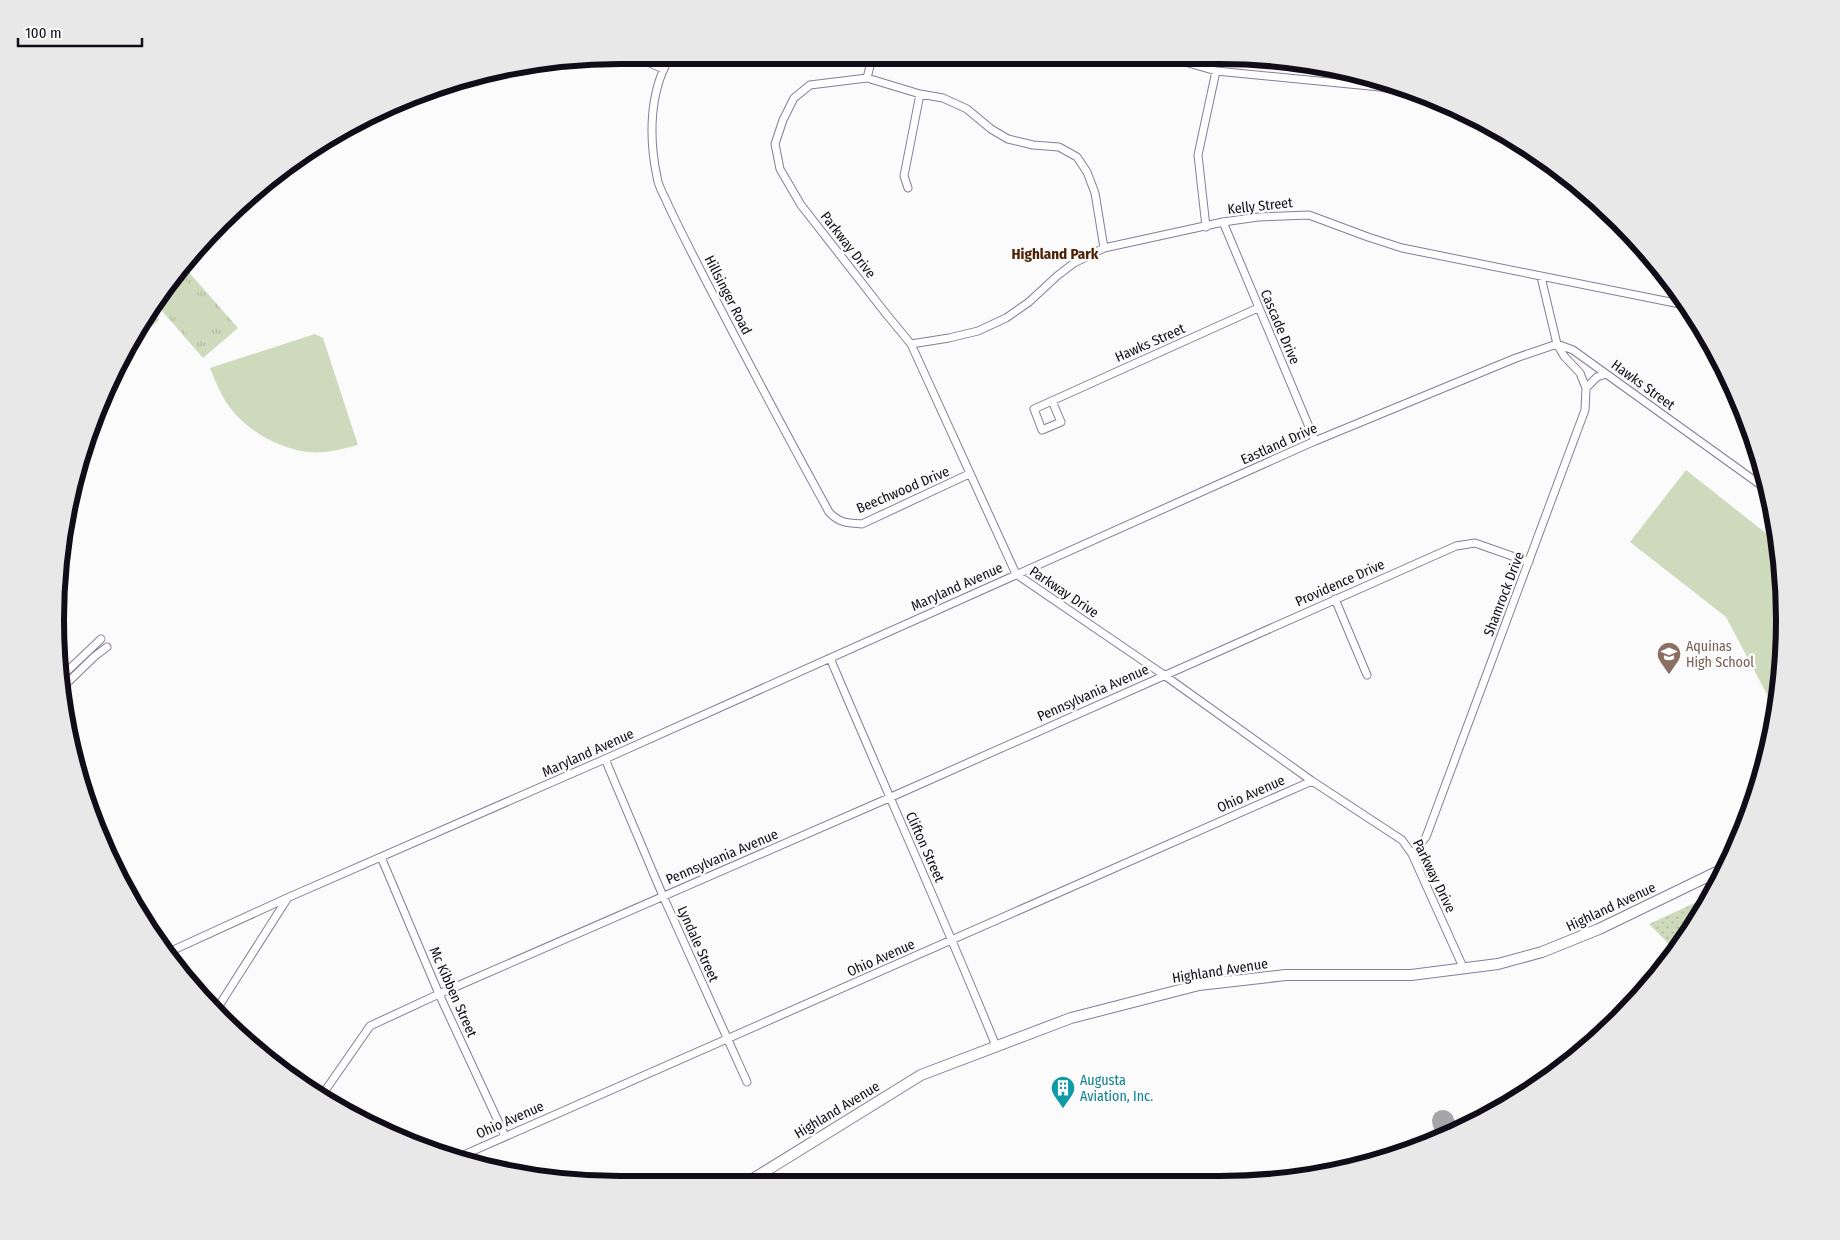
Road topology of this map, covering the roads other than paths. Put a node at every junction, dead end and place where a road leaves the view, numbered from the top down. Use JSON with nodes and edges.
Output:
{"nodes":[{"id":1,"x":652,"y":64,"type":"edge"},
{"id":2,"x":666,"y":64,"type":"edge"},
{"id":3,"x":870,"y":64,"type":"edge"},
{"id":4,"x":1190,"y":64,"type":"edge"},
{"id":5,"x":664,"y":69,"type":"junction"},
{"id":6,"x":1216,"y":72,"type":"junction"},
{"id":7,"x":867,"y":78,"type":"junction"},
{"id":8,"x":1377,"y":87,"type":"edge"},
{"id":9,"x":920,"y":94,"type":"junction"},
{"id":10,"x":908,"y":188,"type":"dead end"},
{"id":11,"x":1223,"y":222,"type":"junction"},
{"id":12,"x":1206,"y":227,"type":"junction"},
{"id":13,"x":1104,"y":248,"type":"junction"},
{"id":14,"x":1541,"y":277,"type":"junction"},
{"id":15,"x":1678,"y":304,"type":"edge"},
{"id":16,"x":1258,"y":308,"type":"junction"},
{"id":17,"x":911,"y":344,"type":"junction"},
{"id":18,"x":1556,"y":344,"type":"junction"},
{"id":19,"x":1606,"y":374,"type":"junction"},
{"id":20,"x":1586,"y":388,"type":"junction"},
{"id":21,"x":1052,"y":401,"type":"dead end"},
{"id":22,"x":1315,"y":441,"type":"junction"},
{"id":23,"x":970,"y":474,"type":"junction"},
{"id":24,"x":1759,"y":484,"type":"edge"},
{"id":25,"x":845,"y":523,"type":"joint"},
{"id":26,"x":1530,"y":562,"type":"junction"},
{"id":27,"x":1016,"y":574,"type":"junction"},
{"id":28,"x":1335,"y":599,"type":"junction"},
{"id":29,"x":101,"y":638,"type":"dead end"},
{"id":30,"x":107,"y":647,"type":"dead end"},
{"id":31,"x":830,"y":658,"type":"junction"},
{"id":32,"x":67,"y":671,"type":"edge"},
{"id":33,"x":1367,"y":674,"type":"dead end"},
{"id":34,"x":1164,"y":675,"type":"junction"},
{"id":35,"x":68,"y":682,"type":"edge"},
{"id":36,"x":605,"y":759,"type":"junction"},
{"id":37,"x":1312,"y":781,"type":"junction"},
{"id":38,"x":889,"y":798,"type":"junction"},
{"id":39,"x":1412,"y":854,"type":"junction"},
{"id":40,"x":381,"y":857,"type":"junction"},
{"id":41,"x":1716,"y":873,"type":"edge"},
{"id":42,"x":663,"y":896,"type":"junction"},
{"id":43,"x":287,"y":898,"type":"junction"},
{"id":44,"x":953,"y":940,"type":"junction"},
{"id":45,"x":172,"y":950,"type":"edge"},
{"id":46,"x":1464,"y":967,"type":"junction"},
{"id":47,"x":439,"y":994,"type":"junction"},
{"id":48,"x":219,"y":1005,"type":"edge"},
{"id":49,"x":727,"y":1040,"type":"junction"},
{"id":50,"x":996,"y":1046,"type":"junction"},
{"id":51,"x":747,"y":1082,"type":"dead end"},
{"id":52,"x":325,"y":1091,"type":"edge"},
{"id":53,"x":505,"y":1136,"type":"junction"},
{"id":54,"x":466,"y":1154,"type":"edge"},
{"id":55,"x":757,"y":1176,"type":"edge"}],
"edges":[{"from":1,"to":5,"type":"street"},
{"from":2,"to":5,"type":"street","name":"Hillsinger Road"},
{"from":3,"to":7,"type":"street"},
{"from":4,"to":6,"type":"street"},
{"from":5,"to":25,"type":"street","name":"Hillsinger Road"},
{"from":6,"to":8,"type":"street"},
{"from":6,"to":12,"type":"street"},
{"from":7,"to":9,"type":"street"},
{"from":7,"to":17,"type":"street","name":"Parkway Drive"},
{"from":9,"to":10,"type":"street"},
{"from":9,"to":13,"type":"street"},
{"from":11,"to":12,"type":"street","name":"Kelly Street"},
{"from":11,"to":14,"type":"street","name":"Kelly Street"},
{"from":11,"to":16,"type":"street","name":"Cascade Drive"},
{"from":12,"to":13,"type":"street","name":"Kelly Street"},
{"from":13,"to":17,"type":"street","name":"Kelly Street"},
{"from":14,"to":15,"type":"street","name":"Kelly Street"},
{"from":14,"to":18,"type":"street"},
{"from":16,"to":21,"type":"street","name":"Hawks Street"},
{"from":16,"to":22,"type":"street","name":"Cascade Drive"},
{"from":17,"to":23,"type":"street","name":"Parkway Drive"},
{"from":18,"to":19,"type":"street","name":"Hawks Street"},
{"from":18,"to":20,"type":"street"},
{"from":18,"to":22,"type":"street","name":"Eastland Drive"},
{"from":19,"to":20,"type":"street"},
{"from":19,"to":24,"type":"street","name":"Hawks Street"},
{"from":20,"to":26,"type":"street","name":"Shamrock Drive"},
{"from":22,"to":27,"type":"street","name":"Eastland Drive"},
{"from":23,"to":25,"type":"street","name":"Beechwood Drive"},
{"from":23,"to":27,"type":"street","name":"Parkway Drive"},
{"from":26,"to":28,"type":"street","name":"Providence Drive"},
{"from":26,"to":39,"type":"street","name":"Shamrock Drive"},
{"from":27,"to":31,"type":"street","name":"Maryland Avenue"},
{"from":27,"to":34,"type":"street","name":"Parkway Drive"},
{"from":28,"to":33,"type":"street"},
{"from":28,"to":34,"type":"street","name":"Providence Drive"},
{"from":29,"to":32,"type":"street"},
{"from":30,"to":35,"type":"street"},
{"from":31,"to":36,"type":"street","name":"Maryland Avenue"},
{"from":31,"to":38,"type":"street","name":"Clifton Street"},
{"from":34,"to":37,"type":"street","name":"Parkway Drive"},
{"from":34,"to":38,"type":"street","name":"Pennsylvania Avenue"},
{"from":36,"to":40,"type":"street","name":"Maryland Avenue"},
{"from":36,"to":42,"type":"street","name":"Lyndale Street"},
{"from":37,"to":39,"type":"street","name":"Parkway Drive"},
{"from":37,"to":44,"type":"street","name":"Ohio Avenue"},
{"from":38,"to":42,"type":"street","name":"Pennsylvania Avenue"},
{"from":38,"to":44,"type":"street","name":"Clifton Street"},
{"from":39,"to":46,"type":"street","name":"Parkway Drive"},
{"from":40,"to":43,"type":"street","name":"Maryland Avenue"},
{"from":40,"to":47,"type":"street","name":"Mc Kibben Street"},
{"from":41,"to":46,"type":"main road","name":"Highland Avenue"},
{"from":42,"to":47,"type":"street","name":"Pennsylvania Avenue"},
{"from":42,"to":49,"type":"street","name":"Lyndale Street"},
{"from":43,"to":45,"type":"street","name":"Maryland Avenue"},
{"from":43,"to":48,"type":"street"},
{"from":44,"to":49,"type":"street","name":"Ohio Avenue"},
{"from":44,"to":50,"type":"street","name":"Clifton Street"},
{"from":46,"to":50,"type":"main road","name":"Highland Avenue"},
{"from":47,"to":52,"type":"street","name":"Pennsylvania Avenue"},
{"from":47,"to":53,"type":"street","name":"Mc Kibben Street"},
{"from":49,"to":51,"type":"street","name":"Lyndale Street"},
{"from":49,"to":53,"type":"street","name":"Ohio Avenue"},
{"from":50,"to":55,"type":"main road","name":"Highland Avenue"},
{"from":53,"to":54,"type":"street","name":"Ohio Avenue"}]}
